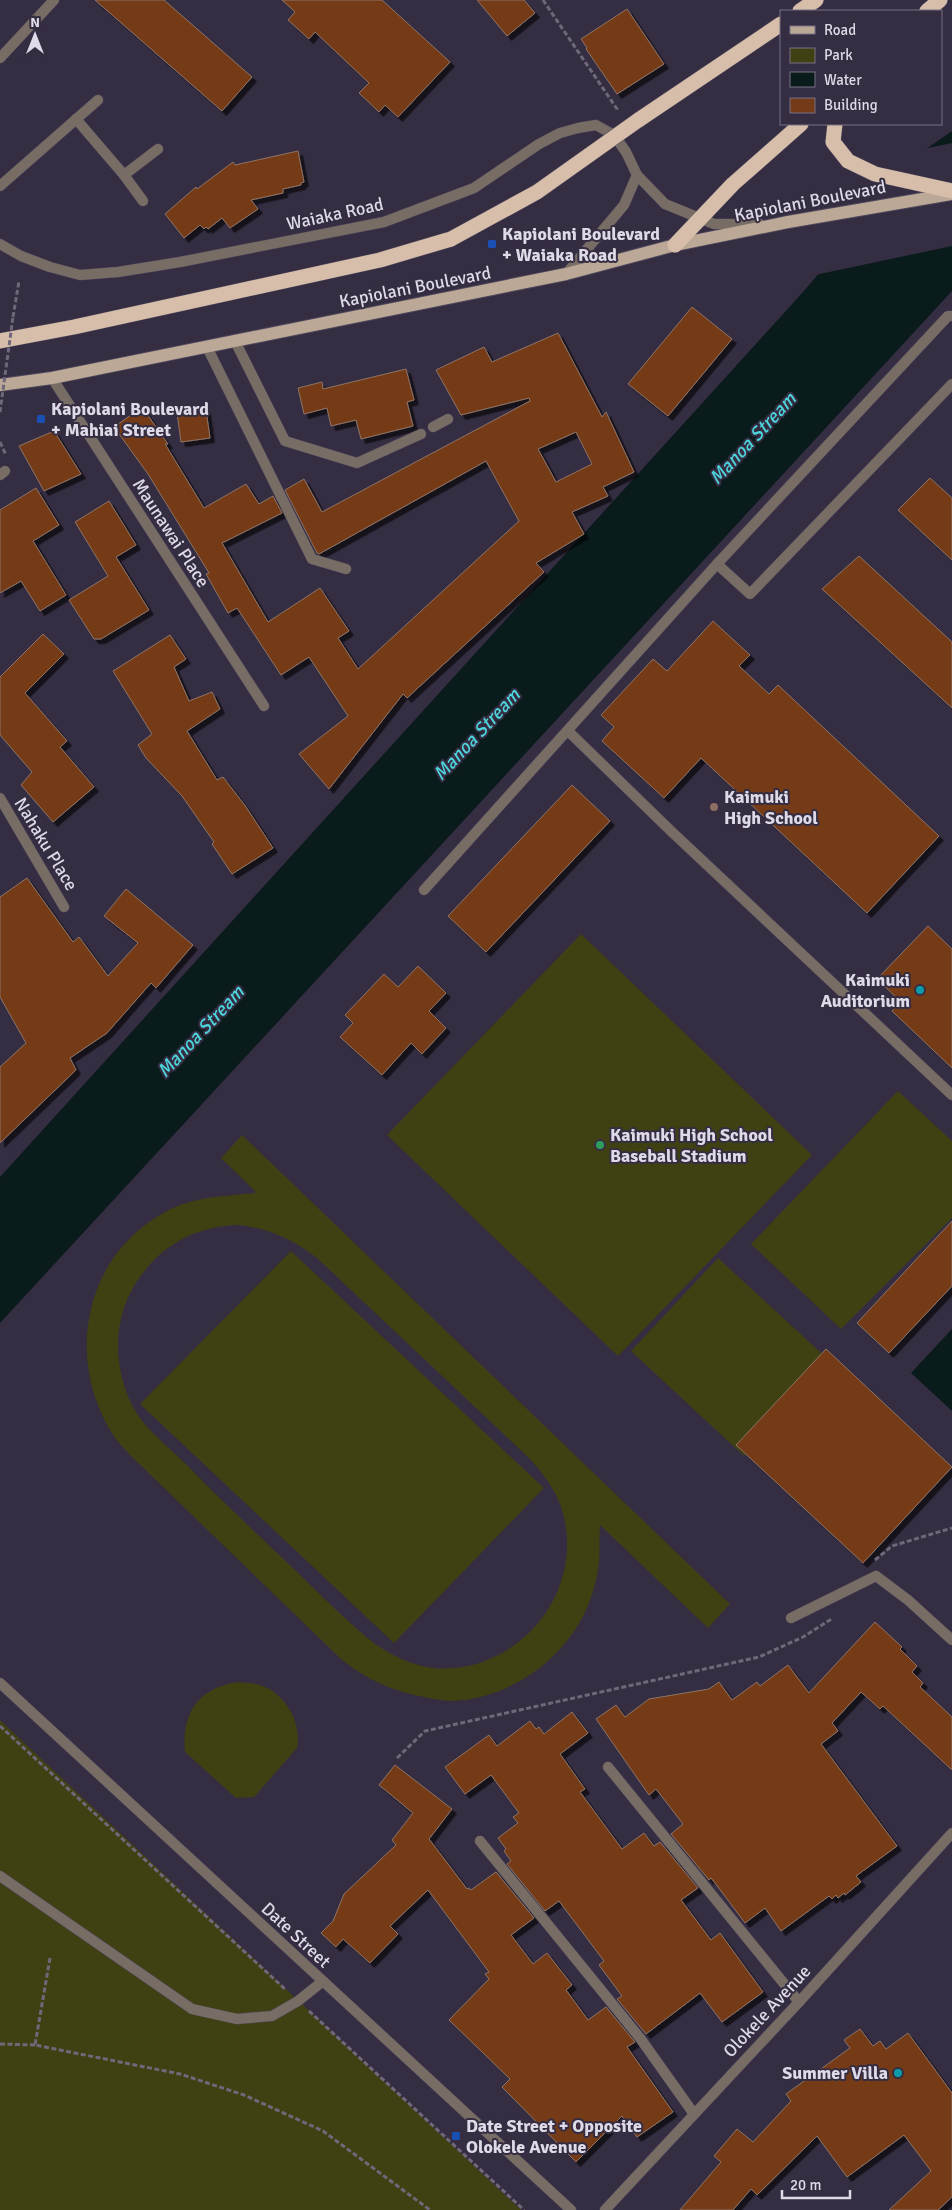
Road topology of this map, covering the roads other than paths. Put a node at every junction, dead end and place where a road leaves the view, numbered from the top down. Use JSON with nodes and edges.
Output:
{"nodes":[{"id":1,"x":54,"y":0,"type":"edge"},
{"id":2,"x":816,"y":0,"type":"edge"},
{"id":3,"x":940,"y":0,"type":"edge"},
{"id":4,"x":801,"y":10,"type":"edge"},
{"id":5,"x":927,"y":10,"type":"edge"},
{"id":6,"x":780,"y":25,"type":"edge"},
{"id":7,"x":0,"y":58,"type":"edge"},
{"id":8,"x":98,"y":100,"type":"dead end"},
{"id":9,"x":76,"y":119,"type":"junction"},
{"id":10,"x":801,"y":125,"type":"edge"},
{"id":11,"x":835,"y":125,"type":"edge"},
{"id":12,"x":158,"y":149,"type":"dead end"},
{"id":13,"x":124,"y":175,"type":"junction"},
{"id":14,"x":637,"y":175,"type":"junction"},
{"id":15,"x":0,"y":186,"type":"edge"},
{"id":16,"x":952,"y":192,"type":"edge"},
{"id":17,"x":143,"y":201,"type":"dead end"},
{"id":18,"x":700,"y":219,"type":"junction"},
{"id":19,"x":782,"y":223,"type":"junction"},
{"id":20,"x":0,"y":244,"type":"edge"},
{"id":21,"x":675,"y":245,"type":"junction"},
{"id":22,"x":566,"y":274,"type":"junction"},
{"id":23,"x":952,"y":316,"type":"edge"},
{"id":24,"x":0,"y":341,"type":"edge"},
{"id":25,"x":235,"y":341,"type":"junction"},
{"id":26,"x":207,"y":347,"type":"junction"},
{"id":27,"x":52,"y":378,"type":"junction"},
{"id":28,"x":952,"y":384,"type":"edge"},
{"id":29,"x":0,"y":385,"type":"edge"},
{"id":30,"x":448,"y":419,"type":"dead end"},
{"id":31,"x":433,"y":427,"type":"dead end"},
{"id":32,"x":421,"y":434,"type":"dead end"},
{"id":33,"x":717,"y":564,"type":"junction"},
{"id":34,"x":346,"y":569,"type":"dead end"},
{"id":35,"x":264,"y":706,"type":"dead end"},
{"id":36,"x":568,"y":731,"type":"junction"},
{"id":37,"x":0,"y":798,"type":"edge"},
{"id":38,"x":424,"y":890,"type":"dead end"},
{"id":39,"x":64,"y":907,"type":"dead end"},
{"id":40,"x":952,"y":1095,"type":"edge"},
{"id":41,"x":791,"y":1618,"type":"dead end"},
{"id":42,"x":952,"y":1640,"type":"edge"},
{"id":43,"x":0,"y":1684,"type":"edge"},
{"id":44,"x":608,"y":1767,"type":"dead end"},
{"id":45,"x":952,"y":1833,"type":"edge"},
{"id":46,"x":480,"y":1841,"type":"dead end"},
{"id":47,"x":0,"y":1876,"type":"edge"},
{"id":48,"x":323,"y":1981,"type":"junction"},
{"id":49,"x":799,"y":2002,"type":"junction"},
{"id":50,"x":694,"y":2114,"type":"junction"},
{"id":51,"x":570,"y":2210,"type":"edge"},
{"id":52,"x":605,"y":2210,"type":"edge"}],
"edges":[{"from":1,"to":7,"type":"street"},
{"from":2,"to":4,"type":"highway"},
{"from":3,"to":5,"type":"highway"},
{"from":6,"to":24,"type":"highway","bridge":true},
{"from":8,"to":9,"type":"street"},
{"from":9,"to":13,"type":"street"},
{"from":9,"to":15,"type":"street"},
{"from":10,"to":18,"type":"highway"},
{"from":11,"to":16,"type":"highway"},
{"from":12,"to":13,"type":"street"},
{"from":13,"to":17,"type":"street"},
{"from":14,"to":18,"type":"street"},
{"from":14,"to":20,"type":"street","name":"Waiaka Road"},
{"from":14,"to":22,"type":"street"},
{"from":16,"to":19,"type":"main road","name":"Kapiolani Boulevard"},
{"from":18,"to":19,"type":"street"},
{"from":18,"to":21,"type":"highway"},
{"from":19,"to":21,"type":"main road","name":"Kapiolani Boulevard"},
{"from":21,"to":22,"type":"main road","name":"Kapiolani Boulevard"},
{"from":22,"to":25,"type":"main road","name":"Kapiolani Boulevard"},
{"from":23,"to":33,"type":"street"},
{"from":25,"to":26,"type":"main road","name":"Kapiolani Boulevard"},
{"from":25,"to":32,"type":"street"},
{"from":26,"to":27,"type":"main road","name":"Kapiolani Boulevard"},
{"from":26,"to":34,"type":"street"},
{"from":27,"to":29,"type":"main road","name":"Kapiolani Boulevard"},
{"from":27,"to":35,"type":"street","name":"Maunawai Place"},
{"from":28,"to":33,"type":"street"},
{"from":30,"to":31,"type":"street"},
{"from":33,"to":36,"type":"street"},
{"from":36,"to":38,"type":"street"},
{"from":36,"to":40,"type":"street"},
{"from":37,"to":39,"type":"street","name":"Nahaku Place"},
{"from":41,"to":42,"type":"street"},
{"from":43,"to":48,"type":"street","name":"Date Street"},
{"from":44,"to":49,"type":"street"},
{"from":45,"to":49,"type":"street","name":"Olokele Avenue"},
{"from":46,"to":50,"type":"street"},
{"from":47,"to":48,"type":"street"},
{"from":48,"to":51,"type":"street","name":"Date Street"},
{"from":49,"to":50,"type":"street","name":"Olokele Avenue"},
{"from":50,"to":52,"type":"street","name":"Olokele Avenue"}]}
